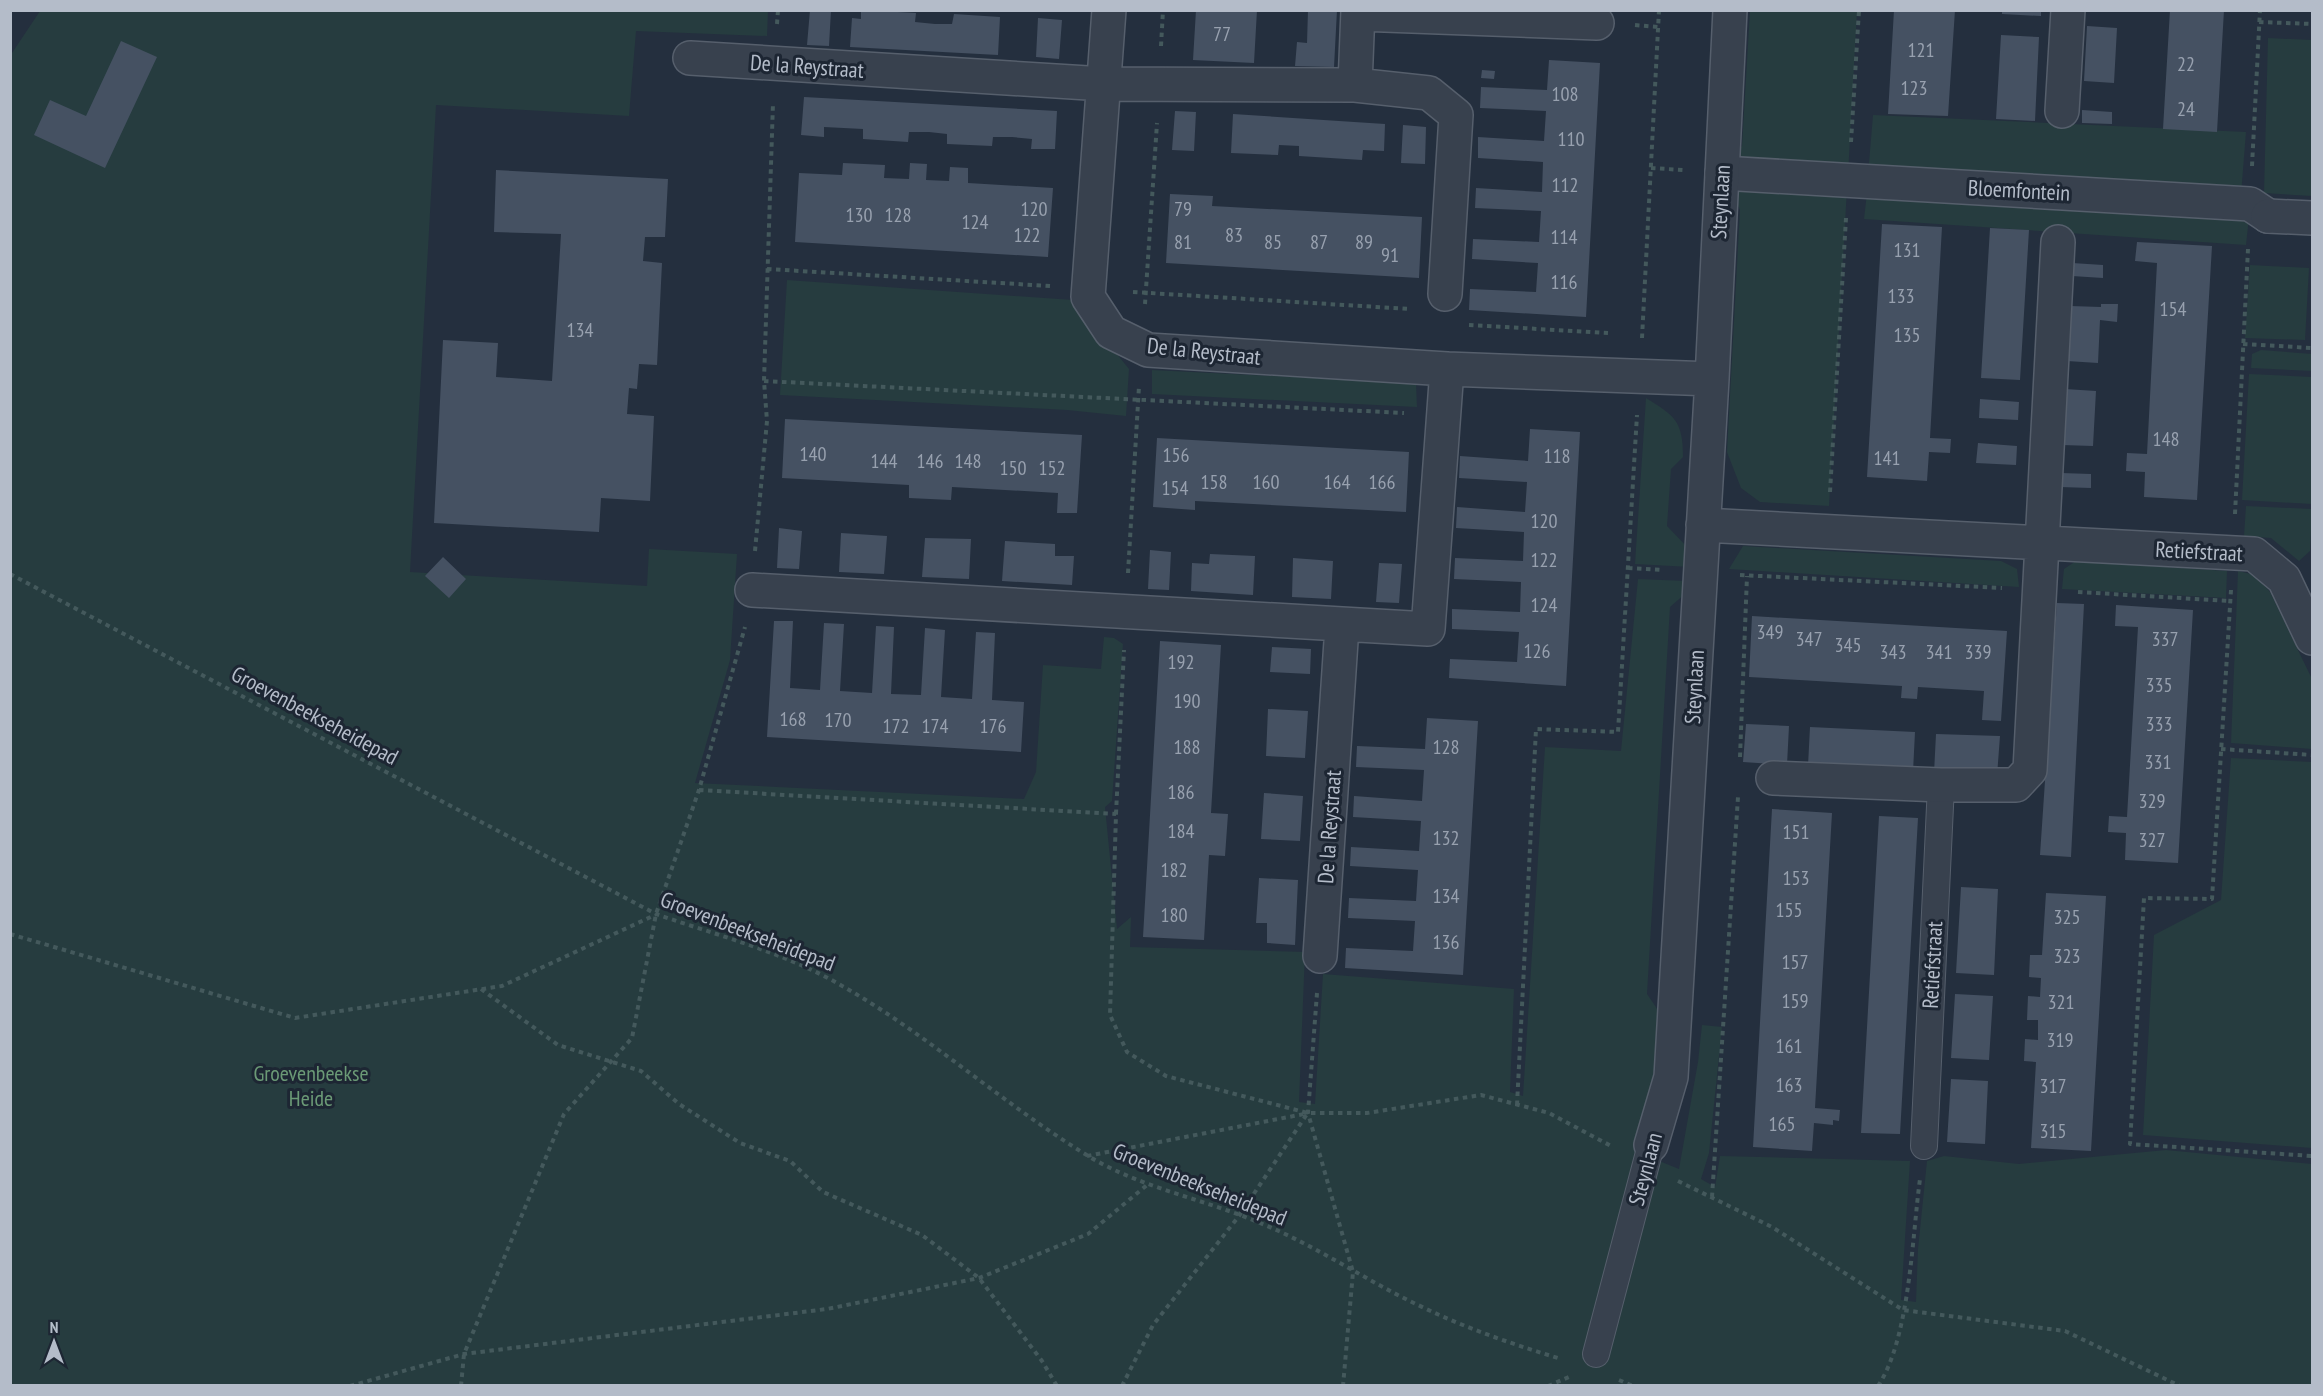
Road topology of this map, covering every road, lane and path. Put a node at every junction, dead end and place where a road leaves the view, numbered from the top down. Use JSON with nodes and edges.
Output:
{"nodes":[{"id":1,"x":1109,"y":10,"type":"edge"},
{"id":2,"x":1659,"y":10,"type":"edge"},
{"id":3,"x":1730,"y":10,"type":"edge"},
{"id":4,"x":1859,"y":10,"type":"edge"},
{"id":5,"x":2068,"y":10,"type":"edge"},
{"id":6,"x":2260,"y":10,"type":"edge"},
{"id":7,"x":1358,"y":12,"type":"edge"},
{"id":8,"x":2259,"y":22,"type":"junction"},
{"id":9,"x":1597,"y":23,"type":"dead end"},
{"id":10,"x":2313,"y":24,"type":"edge"},
{"id":11,"x":690,"y":58,"type":"dead end"},
{"id":12,"x":775,"y":64,"type":"junction"},
{"id":13,"x":1104,"y":84,"type":"junction"},
{"id":14,"x":1159,"y":84,"type":"junction"},
{"id":15,"x":1355,"y":85,"type":"junction"},
{"id":16,"x":2062,"y":111,"type":"dead end"},
{"id":17,"x":1722,"y":173,"type":"junction"},
{"id":18,"x":1849,"y":180,"type":"junction"},
{"id":19,"x":2259,"y":210,"type":"junction"},
{"id":20,"x":2313,"y":218,"type":"edge"},
{"id":21,"x":2058,"y":242,"type":"dead end"},
{"id":22,"x":766,"y":269,"type":"junction"},
{"id":23,"x":1089,"y":289,"type":"junction"},
{"id":24,"x":1146,"y":293,"type":"junction"},
{"id":25,"x":1445,"y":294,"type":"joint"},
{"id":26,"x":1465,"y":324,"type":"dead end"},
{"id":27,"x":1618,"y":333,"type":"dead end"},
{"id":28,"x":1630,"y":334,"type":"dead end"},
{"id":29,"x":1642,"y":335,"type":"junction"},
{"id":30,"x":2243,"y":344,"type":"junction"},
{"id":31,"x":1141,"y":346,"type":"junction"},
{"id":32,"x":2313,"y":348,"type":"edge"},
{"id":33,"x":1447,"y":369,"type":"junction"},
{"id":34,"x":1640,"y":376,"type":"junction"},
{"id":35,"x":1712,"y":379,"type":"junction"},
{"id":36,"x":764,"y":381,"type":"junction"},
{"id":37,"x":1138,"y":399,"type":"junction"},
{"id":38,"x":1444,"y":415,"type":"junction"},
{"id":39,"x":1703,"y":525,"type":"junction"},
{"id":40,"x":1828,"y":532,"type":"junction"},
{"id":41,"x":2041,"y":543,"type":"junction"},
{"id":42,"x":2233,"y":553,"type":"junction"},
{"id":43,"x":1700,"y":573,"type":"junction"},
{"id":44,"x":10,"y":574,"type":"edge"},
{"id":45,"x":1748,"y":576,"type":"junction"},
{"id":46,"x":752,"y":590,"type":"junction"},
{"id":47,"x":2038,"y":590,"type":"junction"},
{"id":48,"x":2230,"y":601,"type":"junction"},
{"id":49,"x":1126,"y":613,"type":"junction"},
{"id":50,"x":1342,"y":626,"type":"junction"},
{"id":51,"x":2313,"y":638,"type":"edge"},
{"id":52,"x":2221,"y":749,"type":"junction"},
{"id":53,"x":2313,"y":755,"type":"edge"},
{"id":54,"x":1740,"y":764,"type":"dead end"},
{"id":55,"x":1773,"y":778,"type":"dead end"},
{"id":56,"x":1941,"y":785,"type":"junction"},
{"id":57,"x":1738,"y":787,"type":"dead end"},
{"id":58,"x":699,"y":790,"type":"junction"},
{"id":59,"x":1116,"y":814,"type":"junction"},
{"id":60,"x":656,"y":914,"type":"junction"},
{"id":61,"x":10,"y":934,"type":"edge"},
{"id":62,"x":1320,"y":956,"type":"joint"},
{"id":63,"x":481,"y":989,"type":"junction"},
{"id":64,"x":611,"y":1061,"type":"junction"},
{"id":65,"x":1517,"y":1104,"type":"junction"},
{"id":66,"x":1308,"y":1113,"type":"junction"},
{"id":67,"x":1924,"y":1146,"type":"joint"},
{"id":68,"x":1648,"y":1155,"type":"junction"},
{"id":69,"x":1087,"y":1156,"type":"junction"},
{"id":70,"x":2313,"y":1156,"type":"edge"},
{"id":71,"x":1147,"y":1185,"type":"junction"},
{"id":72,"x":1712,"y":1197,"type":"junction"},
{"id":73,"x":1239,"y":1216,"type":"junction"},
{"id":74,"x":1353,"y":1272,"type":"junction"},
{"id":75,"x":980,"y":1278,"type":"junction"},
{"id":76,"x":1903,"y":1311,"type":"junction"},
{"id":77,"x":464,"y":1354,"type":"junction"},
{"id":78,"x":1596,"y":1354,"type":"dead end"},
{"id":79,"x":1571,"y":1362,"type":"dead end"},
{"id":80,"x":1613,"y":1377,"type":"dead end"},
{"id":81,"x":350,"y":1386,"type":"edge"},
{"id":82,"x":461,"y":1386,"type":"edge"},
{"id":83,"x":1057,"y":1386,"type":"edge"},
{"id":84,"x":1122,"y":1386,"type":"edge"},
{"id":85,"x":1343,"y":1386,"type":"edge"},
{"id":86,"x":1633,"y":1386,"type":"edge"},
{"id":87,"x":1878,"y":1386,"type":"edge"},
{"id":88,"x":2180,"y":1386,"type":"edge"}],
"edges":[{"from":1,"to":13,"type":"street","name":"De la Reystraat"},
{"from":2,"to":29,"type":"path"},
{"from":3,"to":17,"type":"street","name":"Steynlaan"},
{"from":4,"to":18,"type":"path"},
{"from":5,"to":16,"type":"street"},
{"from":6,"to":8,"type":"path"},
{"from":7,"to":9,"type":"street"},
{"from":7,"to":15,"type":"street"},
{"from":8,"to":10,"type":"path"},
{"from":8,"to":19,"type":"path"},
{"from":11,"to":12,"type":"street","name":"De la Reystraat"},
{"from":12,"to":13,"type":"street","name":"De la Reystraat"},
{"from":12,"to":22,"type":"path"},
{"from":13,"to":14,"type":"street","name":"De la Reystraat"},
{"from":13,"to":23,"type":"street","name":"De la Reystraat"},
{"from":14,"to":15,"type":"street","name":"De la Reystraat"},
{"from":14,"to":24,"type":"path"},
{"from":15,"to":25,"type":"street","name":"De la Reystraat"},
{"from":17,"to":18,"type":"street","name":"Bloemfontein"},
{"from":17,"to":35,"type":"street","name":"Steynlaan"},
{"from":18,"to":19,"type":"street","name":"Bloemfontein"},
{"from":18,"to":40,"type":"path"},
{"from":19,"to":20,"type":"street","name":"Bloemfontein"},
{"from":19,"to":30,"type":"path"},
{"from":21,"to":41,"type":"street"},
{"from":22,"to":23,"type":"path"},
{"from":22,"to":36,"type":"path"},
{"from":23,"to":24,"type":"path"},
{"from":23,"to":31,"type":"street","name":"De la Reystraat"},
{"from":24,"to":25,"type":"path"},
{"from":26,"to":27,"type":"path"},
{"from":28,"to":29,"type":"path"},
{"from":29,"to":34,"type":"path"},
{"from":30,"to":32,"type":"path"},
{"from":30,"to":42,"type":"path"},
{"from":31,"to":33,"type":"street","name":"De la Reystraat"},
{"from":31,"to":37,"type":"path"},
{"from":33,"to":34,"type":"street","name":"De la Reystraat"},
{"from":33,"to":38,"type":"street"},
{"from":34,"to":35,"type":"street","name":"De la Reystraat"},
{"from":34,"to":65,"type":"path"},
{"from":35,"to":39,"type":"street","name":"Steynlaan"},
{"from":36,"to":37,"type":"path"},
{"from":36,"to":46,"type":"path"},
{"from":37,"to":38,"type":"path"},
{"from":37,"to":49,"type":"path"},
{"from":38,"to":50,"type":"street"},
{"from":39,"to":40,"type":"street","name":"Retiefstraat"},
{"from":39,"to":43,"type":"street","name":"Steynlaan"},
{"from":40,"to":41,"type":"street","name":"Retiefstraat"},
{"from":41,"to":42,"type":"street","name":"Retiefstraat"},
{"from":41,"to":47,"type":"street"},
{"from":42,"to":48,"type":"path"},
{"from":42,"to":51,"type":"street","name":"Retiefstraat"},
{"from":43,"to":45,"type":"path"},
{"from":43,"to":68,"type":"street","name":"Steynlaan"},
{"from":44,"to":60,"type":"path","name":"Groevenbeekseheidepad"},
{"from":45,"to":47,"type":"path"},
{"from":45,"to":54,"type":"path"},
{"from":46,"to":49,"type":"street"},
{"from":46,"to":58,"type":"path"},
{"from":47,"to":48,"type":"path"},
{"from":47,"to":56,"type":"street"},
{"from":48,"to":52,"type":"path"},
{"from":49,"to":50,"type":"street"},
{"from":49,"to":59,"type":"path"},
{"from":50,"to":62,"type":"street","name":"De la Reystraat"},
{"from":52,"to":53,"type":"path"},
{"from":52,"to":70,"type":"path"},
{"from":55,"to":56,"type":"street"},
{"from":56,"to":67,"type":"lane","name":"Retiefstraat"},
{"from":57,"to":72,"type":"path"},
{"from":58,"to":59,"type":"path"},
{"from":58,"to":60,"type":"path"},
{"from":59,"to":66,"type":"path"},
{"from":60,"to":63,"type":"path"},
{"from":60,"to":64,"type":"path"},
{"from":60,"to":69,"type":"path","name":"Groevenbeekseheidepad"},
{"from":61,"to":63,"type":"path"},
{"from":62,"to":66,"type":"path"},
{"from":63,"to":64,"type":"path"},
{"from":64,"to":75,"type":"path"},
{"from":64,"to":77,"type":"path"},
{"from":65,"to":66,"type":"path"},
{"from":65,"to":68,"type":"path"},
{"from":66,"to":69,"type":"path"},
{"from":66,"to":73,"type":"path"},
{"from":66,"to":74,"type":"path"},
{"from":67,"to":76,"type":"path"},
{"from":68,"to":72,"type":"path"},
{"from":68,"to":78,"type":"lane","name":"Steynlaan"},
{"from":69,"to":71,"type":"path","name":"Groevenbeekseheidepad"},
{"from":71,"to":73,"type":"path","name":"Groevenbeekseheidepad"},
{"from":71,"to":75,"type":"path"},
{"from":72,"to":76,"type":"path"},
{"from":73,"to":74,"type":"path","name":"Groevenbeekseheidepad"},
{"from":73,"to":84,"type":"path"},
{"from":74,"to":79,"type":"path","name":"Groevenbeekseheidepad"},
{"from":74,"to":85,"type":"path"},
{"from":75,"to":77,"type":"path"},
{"from":75,"to":83,"type":"path"},
{"from":76,"to":87,"type":"path"},
{"from":76,"to":88,"type":"path"},
{"from":77,"to":81,"type":"path"},
{"from":77,"to":82,"type":"path"},
{"from":80,"to":86,"type":"path"}]}
